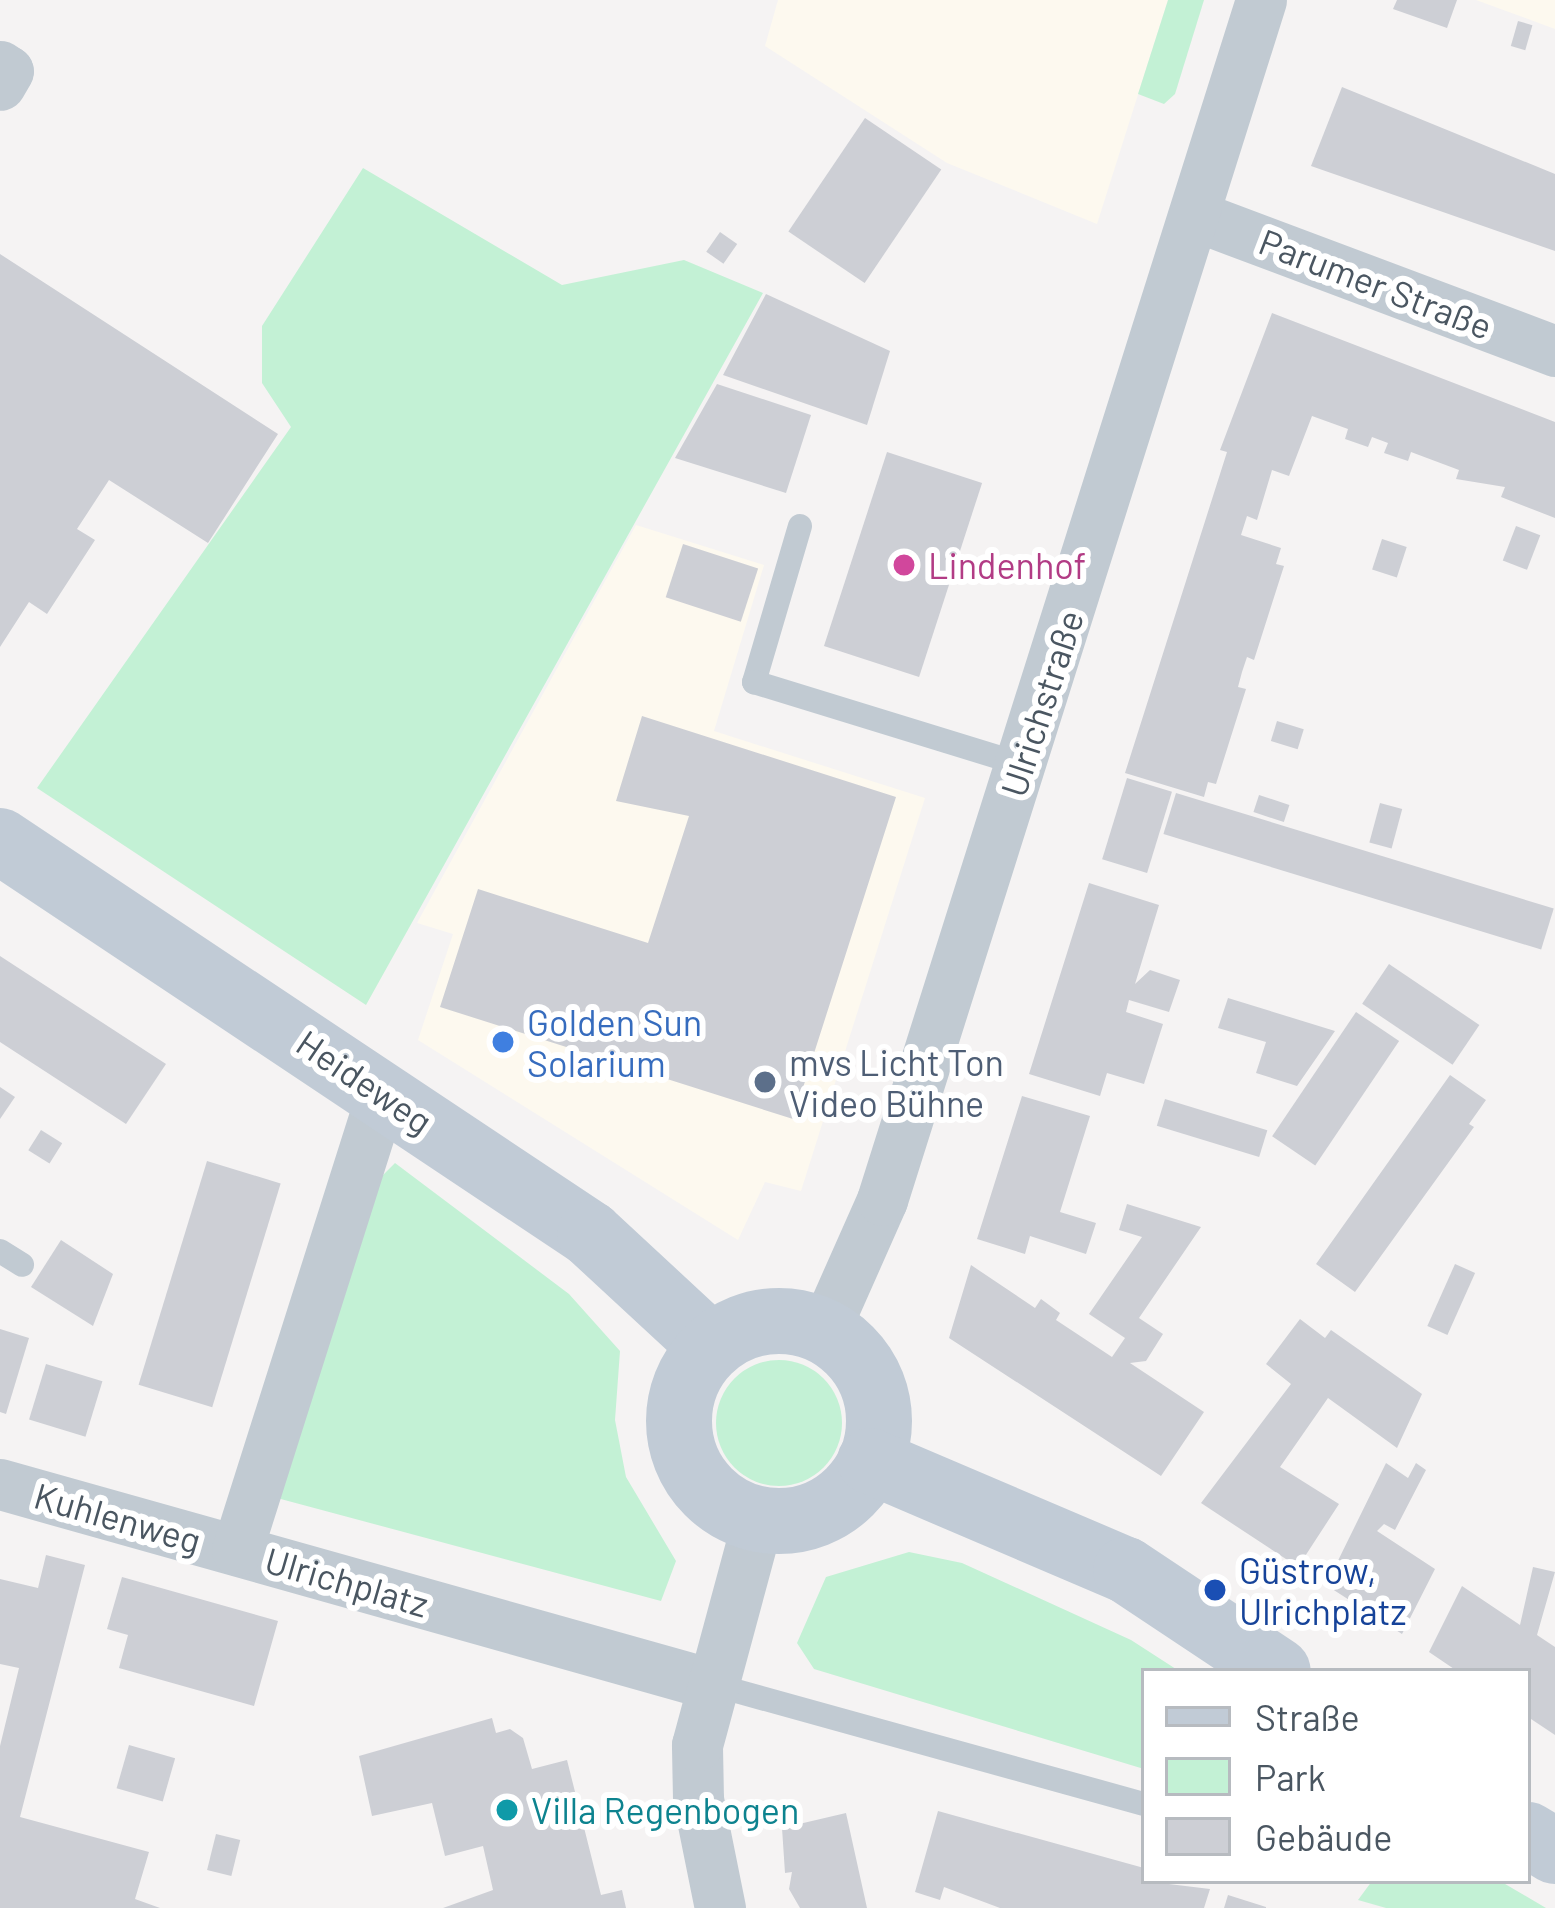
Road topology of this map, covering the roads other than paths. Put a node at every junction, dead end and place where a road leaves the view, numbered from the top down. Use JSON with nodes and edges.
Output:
{"nodes":[{"id":1,"x":1261,"y":0,"type":"edge"},
{"id":2,"x":1196,"y":216,"type":"junction"},
{"id":3,"x":1555,"y":351,"type":"edge"},
{"id":4,"x":800,"y":526,"type":"dead end"},
{"id":5,"x":1021,"y":764,"type":"junction"},
{"id":6,"x":0,"y":841,"type":"edge"},
{"id":7,"x":382,"y":1092,"type":"junction"},
{"id":8,"x":0,"y":1251,"type":"edge"},
{"id":9,"x":22,"y":1265,"type":"dead end"},
{"id":10,"x":824,"y":1331,"type":"junction"},
{"id":11,"x":711,"y":1346,"type":"junction"},
{"id":12,"x":870,"y":1461,"type":"junction"},
{"id":13,"x":0,"y":1484,"type":"edge"},
{"id":14,"x":758,"y":1519,"type":"junction"},
{"id":15,"x":237,"y":1550,"type":"junction"},
{"id":16,"x":1273,"y":1668,"type":"edge"},
{"id":17,"x":711,"y":1684,"type":"junction"},
{"id":18,"x":1141,"y":1803,"type":"edge"},
{"id":19,"x":720,"y":1908,"type":"edge"}],
"edges":[{"from":1,"to":2,"type":"street","name":"Ulrichstraße"},
{"from":2,"to":3,"type":"street","name":"Parumer Straße"},
{"from":2,"to":5,"type":"street","name":"Ulrichstraße"},
{"from":4,"to":5,"type":"lane"},
{"from":5,"to":10,"type":"street","name":"Ulrichstraße"},
{"from":6,"to":7,"type":"street","name":"Heideweg"},
{"from":7,"to":11,"type":"street","name":"Heideweg"},
{"from":7,"to":15,"type":"street","name":"Ulrichplatz"},
{"from":8,"to":9,"type":"lane"},
{"from":10,"to":11,"type":"street"},
{"from":10,"to":12,"type":"street"},
{"from":11,"to":14,"type":"street"},
{"from":12,"to":14,"type":"street"},
{"from":12,"to":16,"type":"street"},
{"from":13,"to":15,"type":"street","name":"Kuhlenweg"},
{"from":14,"to":17,"type":"street"},
{"from":15,"to":17,"type":"street","name":"Ulrichplatz"},
{"from":17,"to":18,"type":"lane","name":"Ulrichplatz"},
{"from":17,"to":19,"type":"street"}]}
